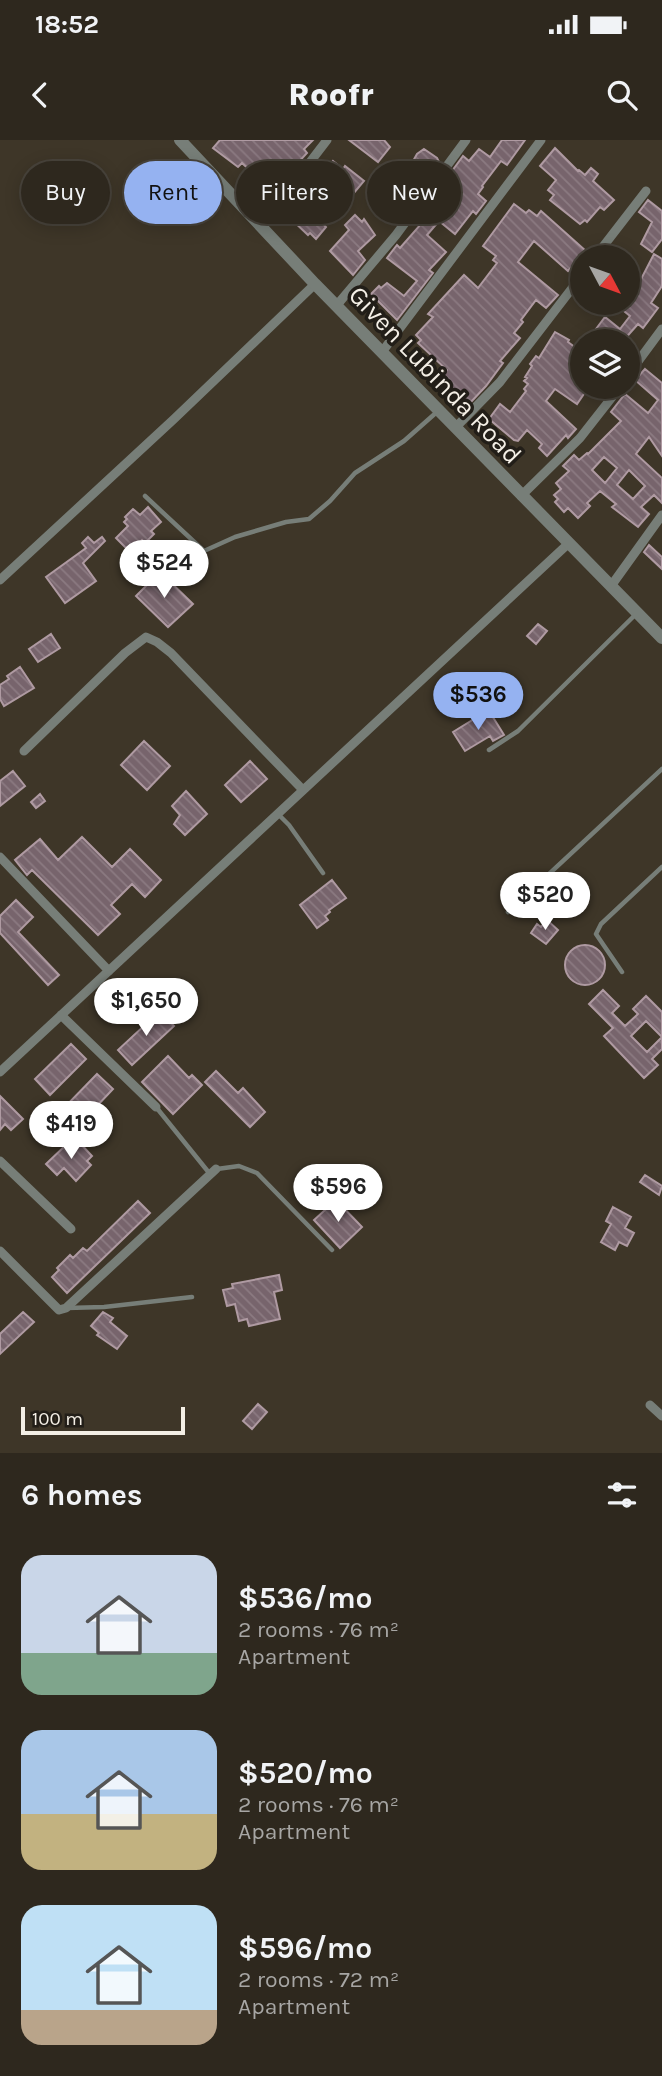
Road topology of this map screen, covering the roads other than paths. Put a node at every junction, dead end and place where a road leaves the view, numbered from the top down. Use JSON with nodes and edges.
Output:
{"nodes":[{"id":1,"x":327,"y":140,"type":"edge"},
{"id":2,"x":466,"y":140,"type":"edge"},
{"id":3,"x":541,"y":140,"type":"edge"},
{"id":4,"x":186,"y":143,"type":"edge"},
{"id":5,"x":646,"y":191,"type":"dead end"},
{"id":6,"x":261,"y":226,"type":"junction"},
{"id":7,"x":604,"y":245,"type":"edge"},
{"id":8,"x":315,"y":284,"type":"junction"},
{"id":9,"x":570,"y":291,"type":"edge"},
{"id":10,"x":337,"y":305,"type":"junction"},
{"id":11,"x":662,"y":329,"type":"edge"},
{"id":12,"x":382,"y":352,"type":"junction"},
{"id":13,"x":640,"y":359,"type":"edge"},
{"id":14,"x":611,"y":399,"type":"edge"},
{"id":15,"x":439,"y":411,"type":"junction"},
{"id":16,"x":455,"y":428,"type":"junction"},
{"id":17,"x":145,"y":496,"type":"dead end"},
{"id":18,"x":521,"y":496,"type":"junction"},
{"id":19,"x":662,"y":515,"type":"edge"},
{"id":20,"x":569,"y":543,"type":"junction"},
{"id":21,"x":0,"y":580,"type":"edge"},
{"id":22,"x":611,"y":586,"type":"junction"},
{"id":23,"x":637,"y":612,"type":"junction"},
{"id":24,"x":662,"y":638,"type":"edge"},
{"id":25,"x":489,"y":750,"type":"dead end"},
{"id":26,"x":24,"y":751,"type":"dead end"},
{"id":27,"x":662,"y":769,"type":"edge"},
{"id":28,"x":303,"y":790,"type":"junction"},
{"id":29,"x":278,"y":814,"type":"junction"},
{"id":30,"x":0,"y":857,"type":"edge"},
{"id":31,"x":662,"y":867,"type":"edge"},
{"id":32,"x":323,"y":873,"type":"dead end"},
{"id":33,"x":508,"y":912,"type":"dead end"},
{"id":34,"x":109,"y":971,"type":"junction"},
{"id":35,"x":622,"y":972,"type":"dead end"},
{"id":36,"x":61,"y":1015,"type":"junction"},
{"id":37,"x":0,"y":1072,"type":"edge"},
{"id":38,"x":156,"y":1107,"type":"joint"},
{"id":39,"x":0,"y":1161,"type":"edge"},
{"id":40,"x":214,"y":1172,"type":"junction"},
{"id":41,"x":71,"y":1229,"type":"dead end"},
{"id":42,"x":332,"y":1250,"type":"dead end"},
{"id":43,"x":0,"y":1251,"type":"edge"},
{"id":44,"x":192,"y":1297,"type":"dead end"},
{"id":45,"x":66,"y":1308,"type":"junction"},
{"id":46,"x":650,"y":1405,"type":"dead end"},
{"id":47,"x":662,"y":1416,"type":"edge"}],
"edges":[{"from":1,"to":6,"type":"street"},
{"from":2,"to":10,"type":"street"},
{"from":3,"to":12,"type":"street"},
{"from":4,"to":6,"type":"street","name":"Given Lubinda Road"},
{"from":5,"to":7,"type":"street"},
{"from":6,"to":8,"type":"street","name":"Given Lubinda Road"},
{"from":8,"to":10,"type":"street","name":"Given Lubinda Road"},
{"from":8,"to":21,"type":"street"},
{"from":9,"to":16,"type":"street"},
{"from":10,"to":12,"type":"street","name":"Given Lubinda Road"},
{"from":11,"to":13,"type":"street"},
{"from":12,"to":15,"type":"street","name":"Given Lubinda Road"},
{"from":14,"to":18,"type":"street"},
{"from":15,"to":16,"type":"street","name":"Given Lubinda Road"},
{"from":15,"to":17,"type":"lane"},
{"from":16,"to":18,"type":"street","name":"Given Lubinda Road"},
{"from":18,"to":20,"type":"street","name":"Given Lubinda Road"},
{"from":19,"to":22,"type":"street"},
{"from":20,"to":22,"type":"street","name":"Given Lubinda Road"},
{"from":20,"to":28,"type":"street"},
{"from":22,"to":23,"type":"street","name":"Given Lubinda Road"},
{"from":23,"to":24,"type":"street","name":"Given Lubinda Road"},
{"from":23,"to":25,"type":"lane"},
{"from":26,"to":28,"type":"street"},
{"from":27,"to":33,"type":"lane"},
{"from":28,"to":29,"type":"street"},
{"from":29,"to":32,"type":"lane"},
{"from":29,"to":34,"type":"street"},
{"from":30,"to":34,"type":"street"},
{"from":31,"to":35,"type":"lane"},
{"from":34,"to":36,"type":"street"},
{"from":36,"to":37,"type":"street"},
{"from":36,"to":38,"type":"street"},
{"from":38,"to":40,"type":"lane"},
{"from":39,"to":41,"type":"street"},
{"from":40,"to":42,"type":"lane"},
{"from":40,"to":45,"type":"street"},
{"from":43,"to":45,"type":"street"},
{"from":44,"to":45,"type":"lane"},
{"from":46,"to":47,"type":"street"}]}
